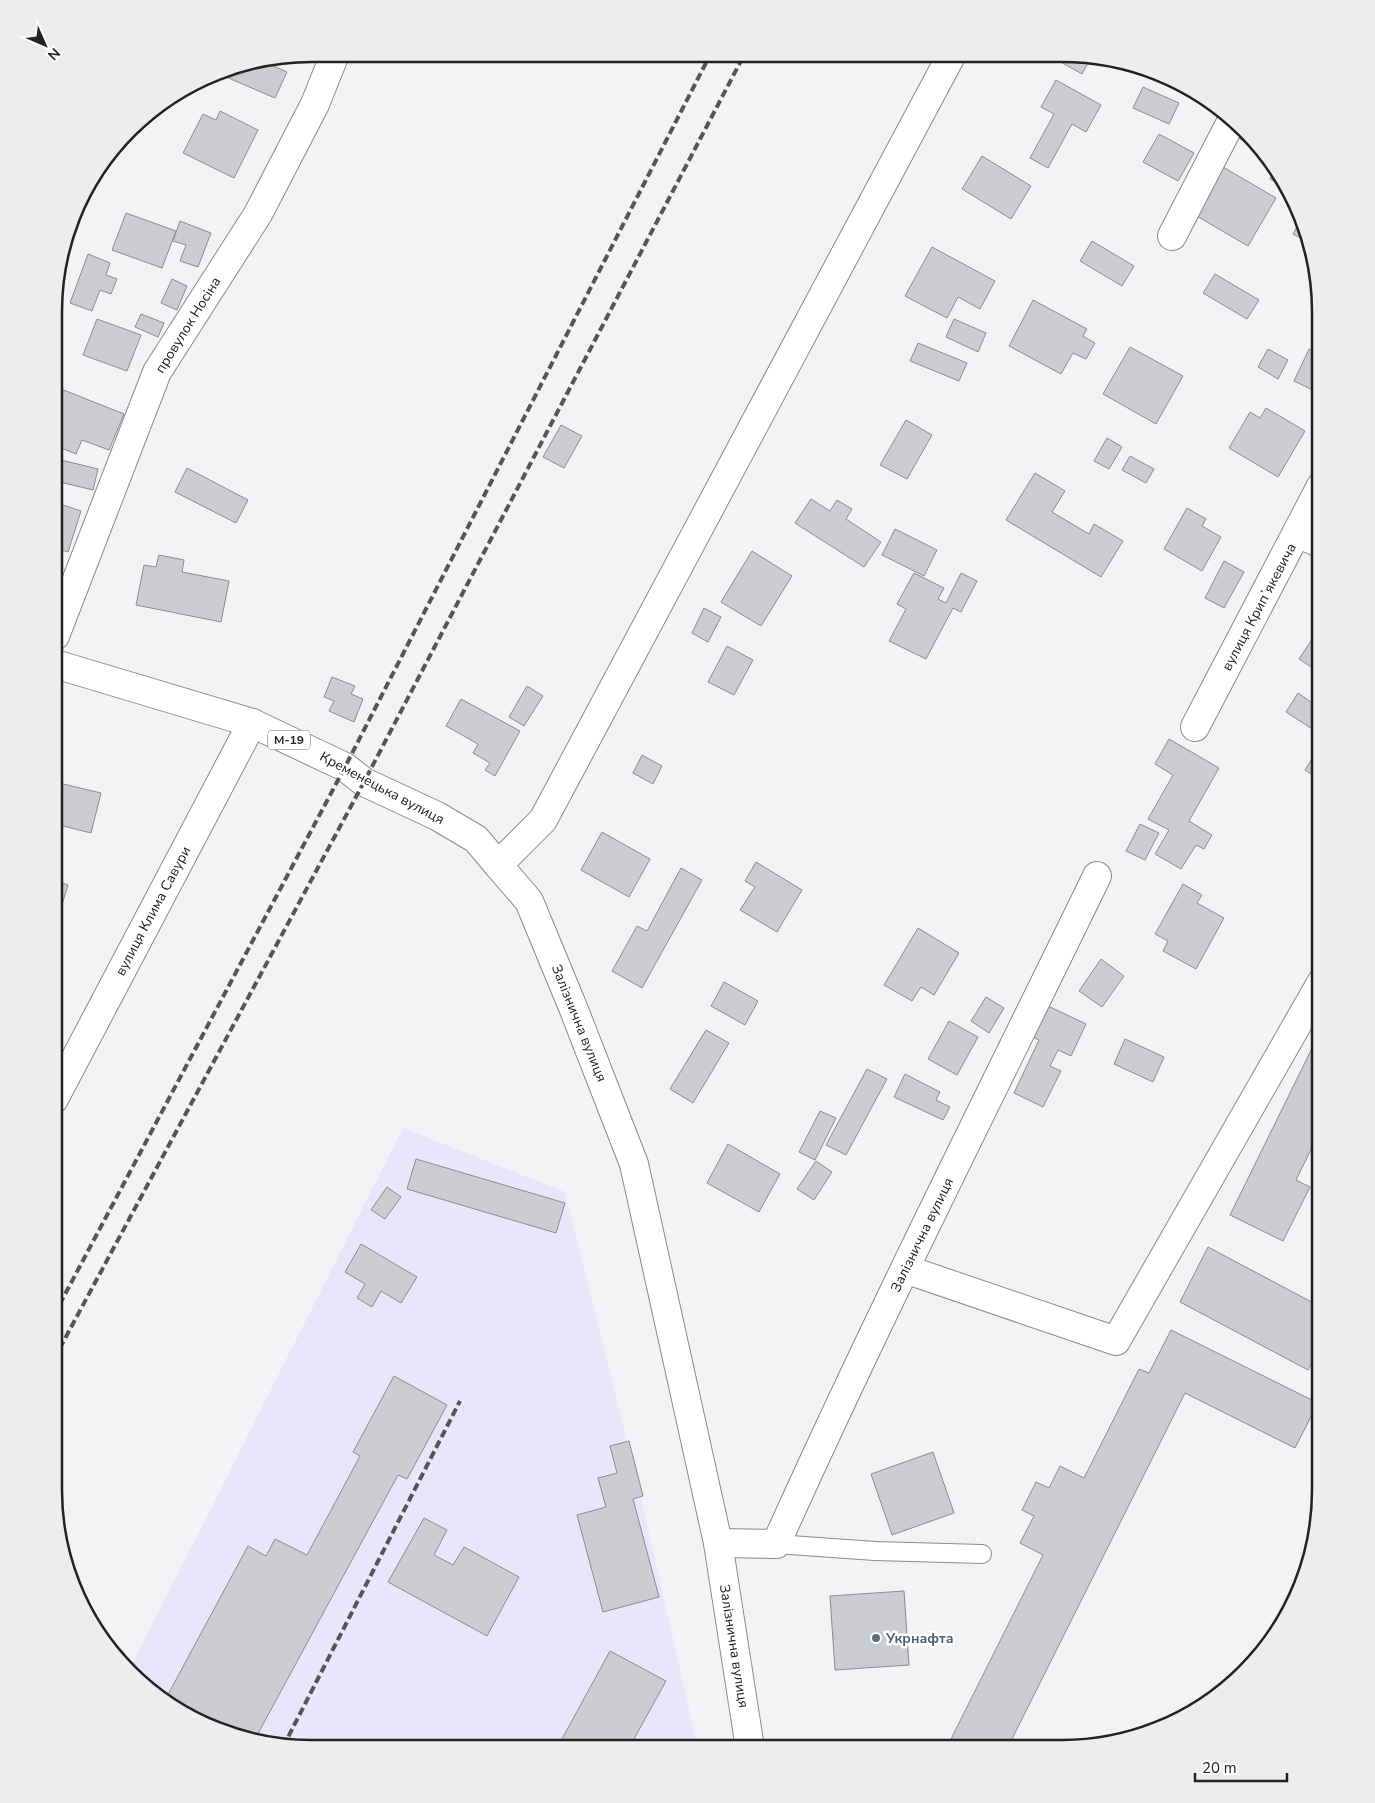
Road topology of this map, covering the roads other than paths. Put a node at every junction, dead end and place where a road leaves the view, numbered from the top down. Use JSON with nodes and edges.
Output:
{"nodes":[{"id":1,"x":331,"y":62,"type":"edge"},
{"id":2,"x":948,"y":62,"type":"edge"},
{"id":3,"x":1229,"y":127,"type":"edge"},
{"id":4,"x":1172,"y":236,"type":"dead end"},
{"id":5,"x":1310,"y":538,"type":"edge"},
{"id":6,"x":62,"y":618,"type":"edge"},
{"id":7,"x":62,"y":666,"type":"edge"},
{"id":8,"x":252,"y":723,"type":"junction"},
{"id":9,"x":1195,"y":727,"type":"dead end"},
{"id":10,"x":498,"y":865,"type":"junction"},
{"id":11,"x":1097,"y":876,"type":"dead end"},
{"id":12,"x":1312,"y":999,"type":"edge"},
{"id":13,"x":62,"y":1084,"type":"edge"},
{"id":14,"x":905,"y":1269,"type":"junction"},
{"id":15,"x":718,"y":1543,"type":"junction"},
{"id":16,"x":776,"y":1544,"type":"junction"},
{"id":17,"x":982,"y":1554,"type":"dead end"},
{"id":18,"x":749,"y":1740,"type":"edge"}],
"edges":[{"from":1,"to":6,"type":"main road","name":"провулок Носіна"},
{"from":2,"to":10,"type":"main road"},
{"from":3,"to":4,"type":"main road"},
{"from":5,"to":9,"type":"main road","name":"вулиця Крипʼякевича"},
{"from":7,"to":8,"type":"main road","name":"Кременецька вулиця","number":"М-19"},
{"from":8,"to":10,"type":"main road","name":"Кременецька вулиця","number":"М-19"},
{"from":8,"to":13,"type":"main road","name":"вулиця Клима Савури"},
{"from":10,"to":15,"type":"main road","name":"Залізнична вулиця","number":"М-19"},
{"from":11,"to":14,"type":"main road","name":"Залізнична вулиця"},
{"from":12,"to":14,"type":"main road"},
{"from":14,"to":16,"type":"main road","name":"Залізнична вулиця"},
{"from":15,"to":16,"type":"main road"},
{"from":15,"to":18,"type":"main road","name":"Залізнична вулиця","number":"М-19"},
{"from":16,"to":17,"type":"lane"}]}
